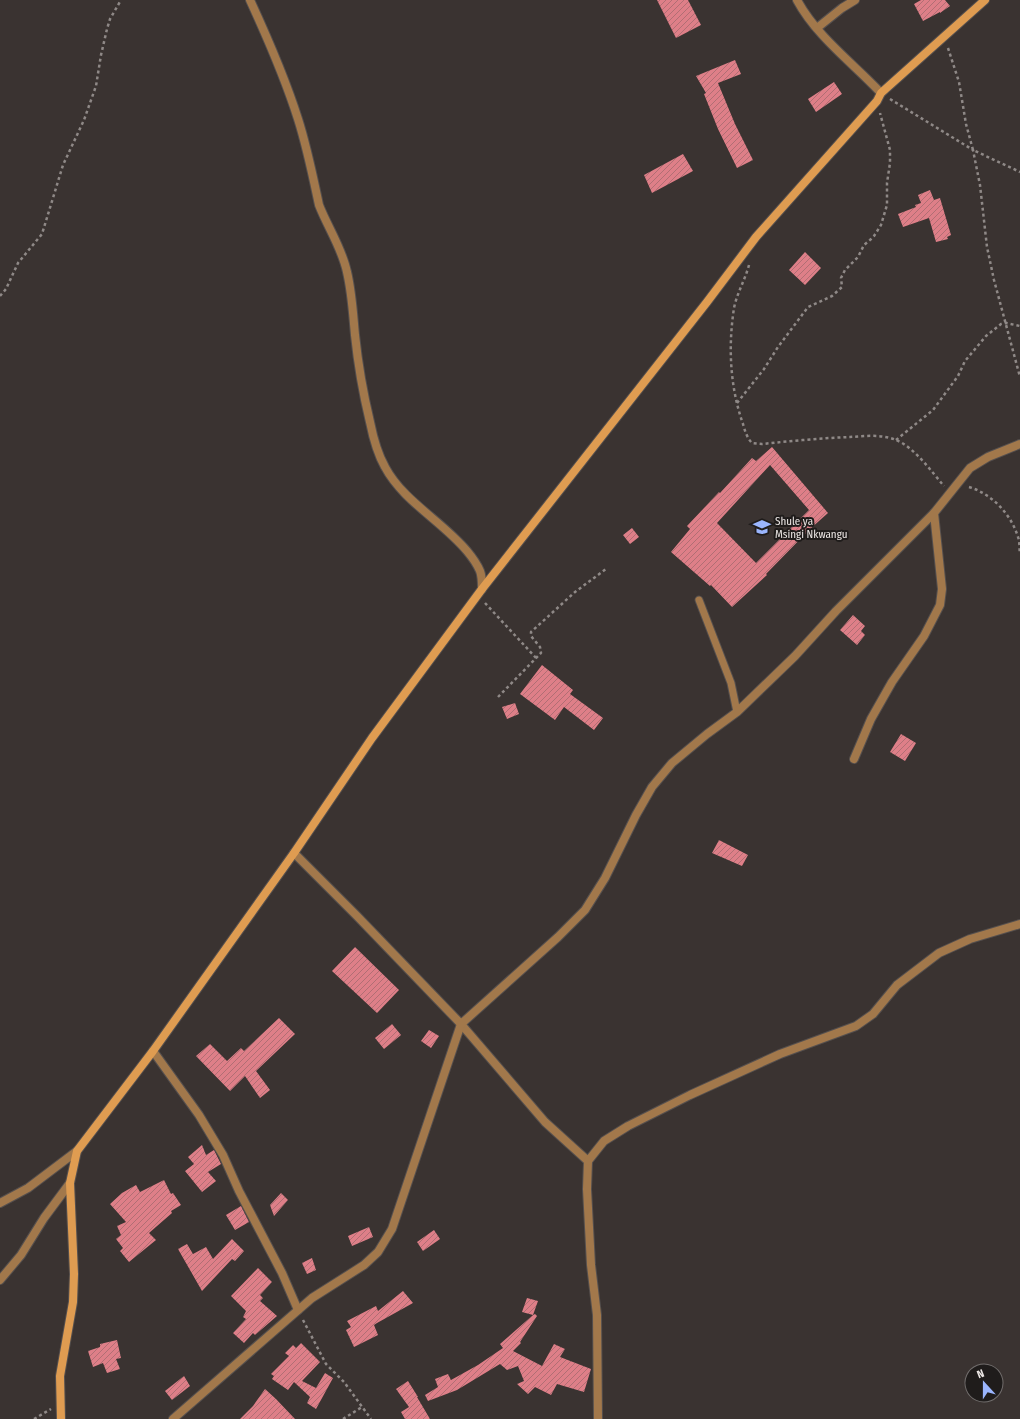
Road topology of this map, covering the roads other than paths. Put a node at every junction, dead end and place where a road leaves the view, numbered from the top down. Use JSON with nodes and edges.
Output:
{"nodes":[{"id":1,"x":250,"y":0,"type":"edge"},
{"id":2,"x":797,"y":0,"type":"edge"},
{"id":3,"x":855,"y":0,"type":"edge"},
{"id":4,"x":985,"y":0,"type":"edge"},
{"id":5,"x":817,"y":28,"type":"junction"},
{"id":6,"x":881,"y":93,"type":"junction"},
{"id":7,"x":1020,"y":444,"type":"edge"},
{"id":8,"x":934,"y":513,"type":"junction"},
{"id":9,"x":480,"y":592,"type":"junction"},
{"id":10,"x":699,"y":600,"type":"dead end"},
{"id":11,"x":737,"y":712,"type":"junction"},
{"id":12,"x":854,"y":759,"type":"dead end"},
{"id":13,"x":294,"y":853,"type":"junction"},
{"id":14,"x":1020,"y":924,"type":"edge"},
{"id":15,"x":461,"y":1024,"type":"junction"},
{"id":16,"x":153,"y":1051,"type":"junction"},
{"id":17,"x":76,"y":1151,"type":"junction"},
{"id":18,"x":588,"y":1161,"type":"junction"},
{"id":19,"x":70,"y":1183,"type":"junction"},
{"id":20,"x":0,"y":1203,"type":"edge"},
{"id":21,"x":0,"y":1280,"type":"edge"},
{"id":22,"x":298,"y":1310,"type":"junction"},
{"id":23,"x":61,"y":1419,"type":"edge"},
{"id":24,"x":173,"y":1419,"type":"edge"},
{"id":25,"x":598,"y":1419,"type":"edge"}],
"edges":[{"from":1,"to":9,"type":"street"},
{"from":2,"to":5,"type":"street"},
{"from":3,"to":5,"type":"street"},
{"from":4,"to":6,"type":"street"},
{"from":5,"to":6,"type":"street"},
{"from":6,"to":9,"type":"street"},
{"from":7,"to":8,"type":"street"},
{"from":8,"to":11,"type":"street"},
{"from":8,"to":12,"type":"street"},
{"from":9,"to":13,"type":"street"},
{"from":10,"to":11,"type":"lane"},
{"from":11,"to":15,"type":"street"},
{"from":13,"to":15,"type":"street"},
{"from":13,"to":16,"type":"street"},
{"from":14,"to":18,"type":"street"},
{"from":15,"to":18,"type":"street"},
{"from":15,"to":22,"type":"street"},
{"from":16,"to":17,"type":"street"},
{"from":16,"to":22,"type":"street"},
{"from":17,"to":19,"type":"street"},
{"from":17,"to":20,"type":"street"},
{"from":18,"to":25,"type":"street"},
{"from":19,"to":21,"type":"street"},
{"from":19,"to":23,"type":"street"},
{"from":22,"to":24,"type":"street"}]}
